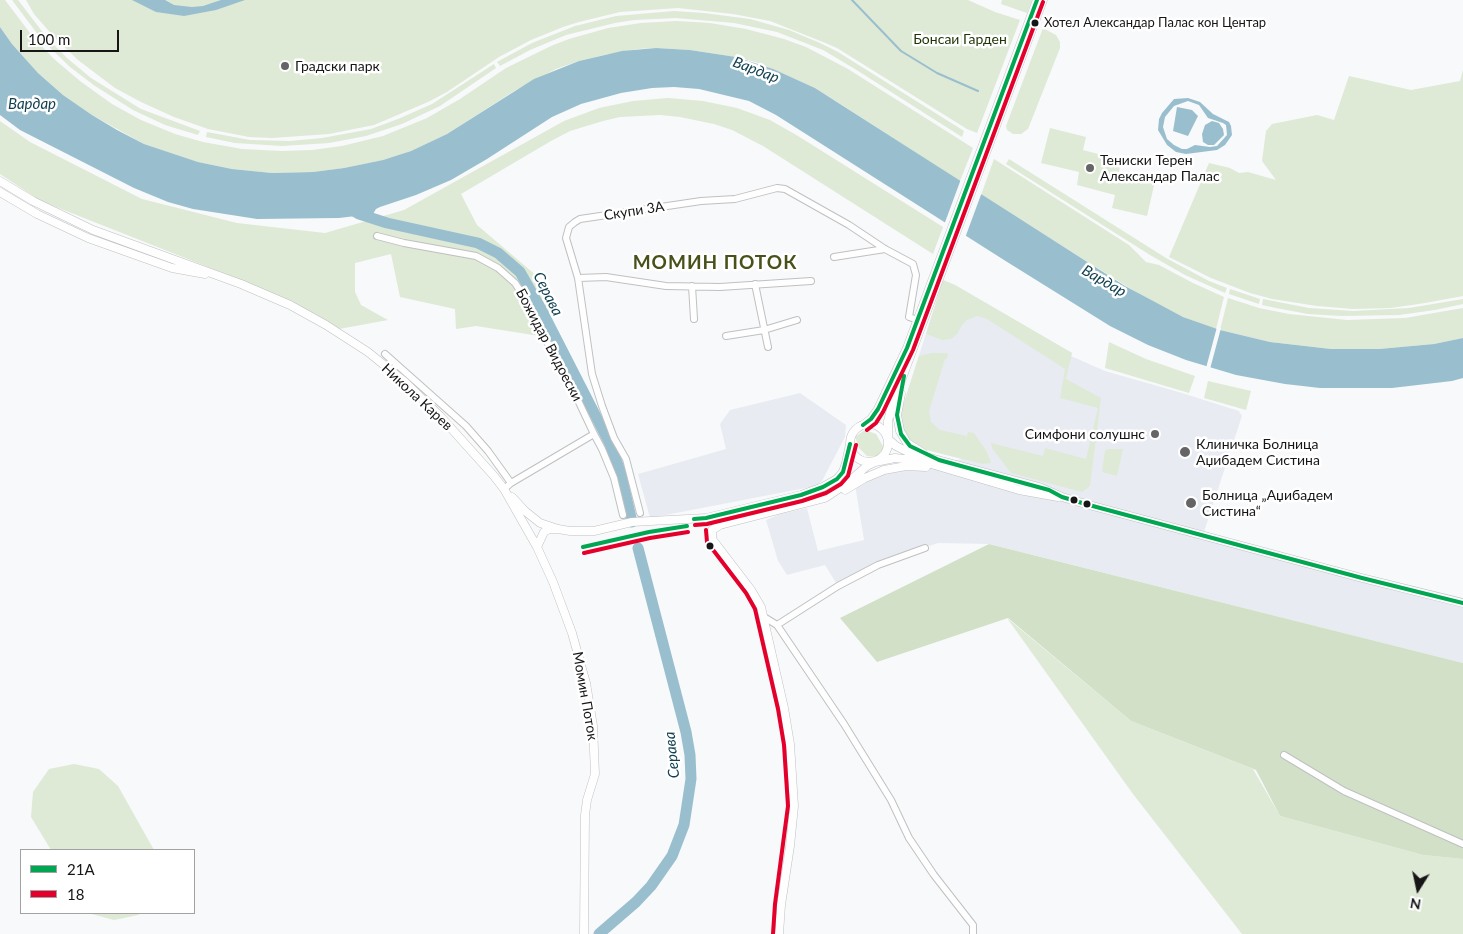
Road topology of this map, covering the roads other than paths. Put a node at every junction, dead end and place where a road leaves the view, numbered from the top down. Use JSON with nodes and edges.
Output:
{"nodes":[{"id":1,"x":1039,"y":2,"type":"edge"},
{"id":2,"x":0,"y":181,"type":"edge"},
{"id":3,"x":0,"y":192,"type":"edge"},
{"id":4,"x":378,"y":236,"type":"dead end"},
{"id":5,"x":885,"y":249,"type":"junction"},
{"id":6,"x":834,"y":257,"type":"dead end"},
{"id":7,"x":938,"y":272,"type":"junction"},
{"id":8,"x":578,"y":278,"type":"junction"},
{"id":9,"x":811,"y":281,"type":"dead end"},
{"id":10,"x":240,"y":284,"type":"junction"},
{"id":11,"x":755,"y":284,"type":"junction"},
{"id":12,"x":692,"y":286,"type":"junction"},
{"id":13,"x":694,"y":319,"type":"dead end"},
{"id":14,"x":797,"y":320,"type":"dead end"},
{"id":15,"x":918,"y":320,"type":"junction"},
{"id":16,"x":764,"y":330,"type":"junction"},
{"id":17,"x":726,"y":336,"type":"dead end"},
{"id":18,"x":768,"y":346,"type":"dead end"},
{"id":19,"x":385,"y":354,"type":"dead end"},
{"id":20,"x":904,"y":376,"type":"junction"},
{"id":21,"x":863,"y":425,"type":"junction"},
{"id":22,"x":594,"y":434,"type":"junction"},
{"id":23,"x":888,"y":439,"type":"junction"},
{"id":24,"x":850,"y":444,"type":"junction"},
{"id":25,"x":939,"y":460,"type":"junction"},
{"id":26,"x":875,"y":462,"type":"junction"},
{"id":27,"x":955,"y":471,"type":"junction"},
{"id":28,"x":511,"y":483,"type":"junction"},
{"id":29,"x":504,"y":489,"type":"junction"},
{"id":30,"x":1062,"y":497,"type":"junction"},
{"id":31,"x":825,"y":498,"type":"junction"},
{"id":32,"x":640,"y":513,"type":"dead end"},
{"id":33,"x":622,"y":515,"type":"dead end"},
{"id":34,"x":558,"y":529,"type":"junction"},
{"id":35,"x":537,"y":547,"type":"junction"},
{"id":36,"x":925,"y":548,"type":"dead end"},
{"id":37,"x":544,"y":563,"type":"joint"},
{"id":38,"x":1463,"y":603,"type":"edge"},
{"id":39,"x":764,"y":617,"type":"junction"},
{"id":40,"x":776,"y":625,"type":"junction"},
{"id":41,"x":1284,"y":755,"type":"dead end"},
{"id":42,"x":1463,"y":844,"type":"edge"},
{"id":43,"x":584,"y":934,"type":"edge"},
{"id":44,"x":779,"y":934,"type":"edge"},
{"id":45,"x":973,"y":934,"type":"edge"}],
"edges":[{"from":1,"to":7,"type":"street"},
{"from":2,"to":10,"type":"street","name":"Никола Карев"},
{"from":3,"to":10,"type":"street","name":"Никола Карев"},
{"from":4,"to":22,"type":"street","name":"Божидар Видоески"},
{"from":5,"to":6,"type":"street"},
{"from":5,"to":8,"type":"street","name":"Скупи 3А"},
{"from":5,"to":15,"type":"street","name":"Скупи 3А"},
{"from":7,"to":15,"type":"street"},
{"from":7,"to":20,"type":"street"},
{"from":8,"to":12,"type":"street"},
{"from":8,"to":32,"type":"street","name":"Скупи 3А"},
{"from":9,"to":11,"type":"street"},
{"from":10,"to":29,"type":"street","name":"Никола Карев"},
{"from":11,"to":12,"type":"street"},
{"from":11,"to":16,"type":"street"},
{"from":12,"to":13,"type":"street"},
{"from":14,"to":16,"type":"street"},
{"from":15,"to":21,"type":"street"},
{"from":16,"to":17,"type":"street"},
{"from":16,"to":18,"type":"street"},
{"from":19,"to":28,"type":"street"},
{"from":20,"to":23,"type":"street"},
{"from":20,"to":25,"type":"street"},
{"from":21,"to":23,"type":"street"},
{"from":21,"to":24,"type":"street"},
{"from":22,"to":28,"type":"street"},
{"from":22,"to":33,"type":"street","name":"Божидар Видоески"},
{"from":23,"to":25,"type":"street"},
{"from":23,"to":26,"type":"street"},
{"from":24,"to":26,"type":"street"},
{"from":24,"to":34,"type":"street"},
{"from":25,"to":30,"type":"street"},
{"from":26,"to":27,"type":"street"},
{"from":26,"to":31,"type":"street"},
{"from":27,"to":30,"type":"street"},
{"from":27,"to":31,"type":"street"},
{"from":28,"to":29,"type":"street"},
{"from":29,"to":34,"type":"street"},
{"from":29,"to":35,"type":"street","name":"Никола Карев"},
{"from":30,"to":38,"type":"street"},
{"from":31,"to":39,"type":"street"},
{"from":34,"to":35,"type":"street"},
{"from":35,"to":37,"type":"street","name":"Никола Карев"},
{"from":36,"to":40,"type":"street"},
{"from":37,"to":43,"type":"street","name":"Момин Поток"},
{"from":39,"to":40,"type":"street"},
{"from":39,"to":44,"type":"street"},
{"from":40,"to":45,"type":"street"},
{"from":41,"to":42,"type":"street"}]}
